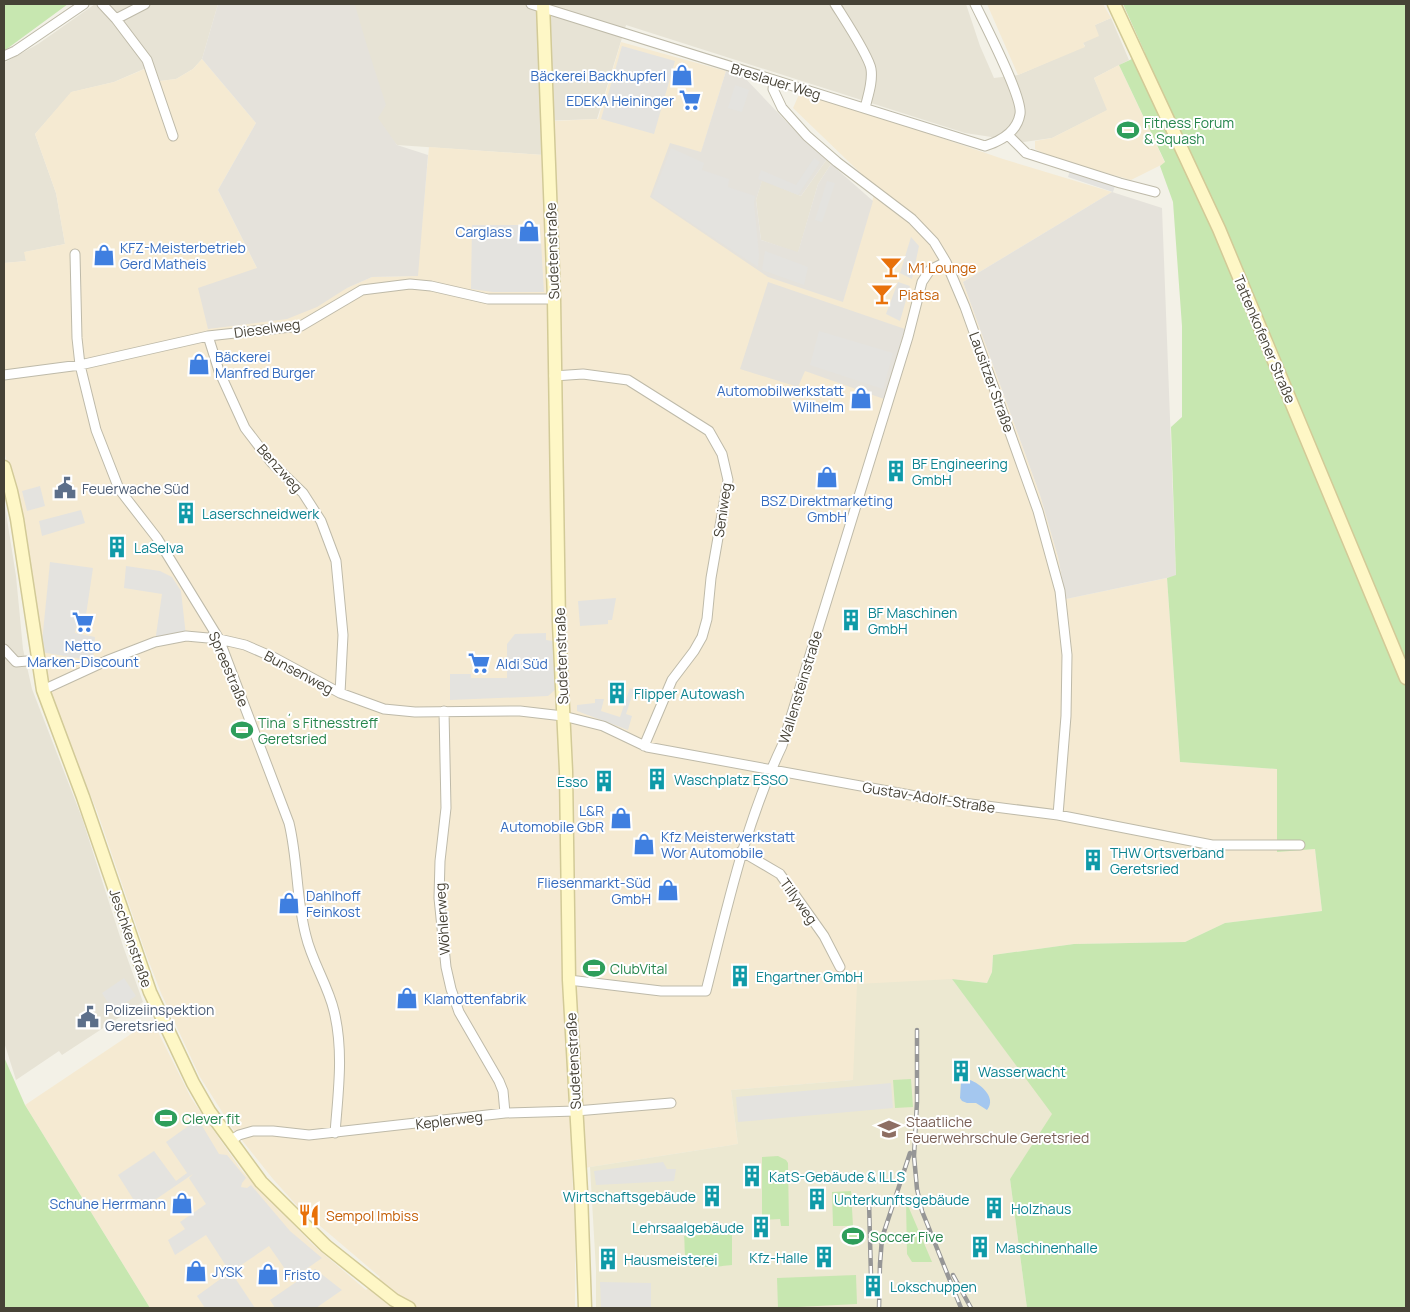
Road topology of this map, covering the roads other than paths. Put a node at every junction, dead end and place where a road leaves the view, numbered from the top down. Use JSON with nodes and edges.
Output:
{"nodes":[{"id":1,"x":84,"y":4,"type":"edge"},
{"id":2,"x":102,"y":4,"type":"edge"},
{"id":3,"x":145,"y":4,"type":"edge"},
{"id":4,"x":531,"y":4,"type":"edge"},
{"id":5,"x":835,"y":4,"type":"edge"},
{"id":6,"x":975,"y":4,"type":"edge"},
{"id":7,"x":1114,"y":4,"type":"edge"},
{"id":8,"x":543,"y":6,"type":"edge"},
{"id":9,"x":116,"y":19,"type":"junction"},
{"id":10,"x":4,"y":56,"type":"edge"},
{"id":11,"x":774,"y":80,"type":"junction"},
{"id":12,"x":865,"y":108,"type":"junction"},
{"id":13,"x":1008,"y":135,"type":"junction"},
{"id":14,"x":174,"y":136,"type":"dead end"},
{"id":15,"x":1155,"y":192,"type":"dead end"},
{"id":16,"x":75,"y":254,"type":"dead end"},
{"id":17,"x":946,"y":262,"type":"junction"},
{"id":18,"x":554,"y":299,"type":"junction"},
{"id":19,"x":208,"y":336,"type":"junction"},
{"id":20,"x":80,"y":365,"type":"junction"},
{"id":21,"x":4,"y":375,"type":"edge"},
{"id":22,"x":554,"y":376,"type":"junction"},
{"id":23,"x":4,"y":467,"type":"edge"},
{"id":24,"x":219,"y":639,"type":"junction"},
{"id":25,"x":4,"y":649,"type":"edge"},
{"id":26,"x":38,"y":660,"type":"junction"},
{"id":27,"x":1406,"y":678,"type":"edge"},
{"id":28,"x":43,"y":690,"type":"junction"},
{"id":29,"x":340,"y":693,"type":"junction"},
{"id":30,"x":444,"y":711,"type":"junction"},
{"id":31,"x":563,"y":716,"type":"junction"},
{"id":32,"x":644,"y":746,"type":"junction"},
{"id":33,"x":770,"y":770,"type":"junction"},
{"id":34,"x":1058,"y":815,"type":"junction"},
{"id":35,"x":1300,"y":845,"type":"dead end"},
{"id":36,"x":741,"y":851,"type":"junction"},
{"id":37,"x":840,"y":967,"type":"dead end"},
{"id":38,"x":569,"y":980,"type":"junction"},
{"id":39,"x":671,"y":1103,"type":"dead end"},
{"id":40,"x":576,"y":1111,"type":"junction"},
{"id":41,"x":504,"y":1113,"type":"junction"},
{"id":42,"x":335,"y":1133,"type":"junction"},
{"id":43,"x":230,"y":1141,"type":"junction"},
{"id":44,"x":409,"y":1308,"type":"edge"},
{"id":45,"x":585,"y":1308,"type":"edge"}],
"edges":[{"from":1,"to":10,"type":"street"},
{"from":2,"to":9,"type":"street"},
{"from":3,"to":9,"type":"street"},
{"from":4,"to":8,"type":"street","name":"Breslauer Weg"},
{"from":5,"to":12,"type":"street"},
{"from":6,"to":13,"type":"street"},
{"from":7,"to":27,"type":"street","name":"Tattenkofener Straße"},
{"from":8,"to":11,"type":"street","name":"Breslauer Weg"},
{"from":8,"to":18,"type":"street","name":"Sudetenstraße"},
{"from":9,"to":14,"type":"street"},
{"from":11,"to":12,"type":"street","name":"Breslauer Weg"},
{"from":11,"to":17,"type":"street","name":"Lausitzer Straße"},
{"from":12,"to":13,"type":"street","name":"Breslauer Weg"},
{"from":13,"to":15,"type":"street"},
{"from":16,"to":20,"type":"street","name":"Spreestraße"},
{"from":17,"to":33,"type":"street","name":"Wallensteinstraße"},
{"from":17,"to":34,"type":"street","name":"Lausitzer Straße"},
{"from":18,"to":19,"type":"street","name":"Dieselweg"},
{"from":18,"to":22,"type":"street","name":"Sudetenstraße"},
{"from":19,"to":20,"type":"street","name":"Dieselweg"},
{"from":19,"to":29,"type":"street","name":"Benzweg"},
{"from":20,"to":21,"type":"street","name":"Dieselweg"},
{"from":20,"to":24,"type":"street","name":"Spreestraße"},
{"from":22,"to":31,"type":"street","name":"Sudetenstraße"},
{"from":22,"to":32,"type":"street","name":"Seniweg"},
{"from":23,"to":26,"type":"street","name":"Jeschkenstraße"},
{"from":24,"to":28,"type":"street","name":"Bunsenweg"},
{"from":24,"to":29,"type":"street","name":"Bunsenweg"},
{"from":24,"to":42,"type":"street","name":"Spreestraße"},
{"from":25,"to":26,"type":"street"},
{"from":26,"to":28,"type":"street","name":"Jeschkenstraße"},
{"from":28,"to":43,"type":"street","name":"Jeschkenstraße"},
{"from":29,"to":30,"type":"street","name":"Bunsenweg"},
{"from":30,"to":31,"type":"street","name":"Bunsenweg"},
{"from":30,"to":41,"type":"street","name":"Wöhlerweg"},
{"from":31,"to":32,"type":"street","name":"Gustav-Adolf-Straße"},
{"from":31,"to":38,"type":"street","name":"Sudetenstraße"},
{"from":32,"to":33,"type":"street","name":"Gustav-Adolf-Straße"},
{"from":33,"to":34,"type":"street","name":"Gustav-Adolf-Straße"},
{"from":33,"to":36,"type":"street","name":"Wallensteinstraße"},
{"from":34,"to":35,"type":"street","name":"Gustav-Adolf-Straße"},
{"from":36,"to":37,"type":"street","name":"Tillyweg"},
{"from":36,"to":38,"type":"street","name":"Wallensteinstraße"},
{"from":38,"to":40,"type":"street","name":"Sudetenstraße"},
{"from":39,"to":40,"type":"street","name":"Keplerweg"},
{"from":40,"to":41,"type":"street","name":"Keplerweg"},
{"from":40,"to":45,"type":"street","name":"Sudetenstraße"},
{"from":41,"to":42,"type":"street","name":"Keplerweg"},
{"from":42,"to":43,"type":"street","name":"Keplerweg"},
{"from":43,"to":44,"type":"street","name":"Jeschkenstraße"}]}
